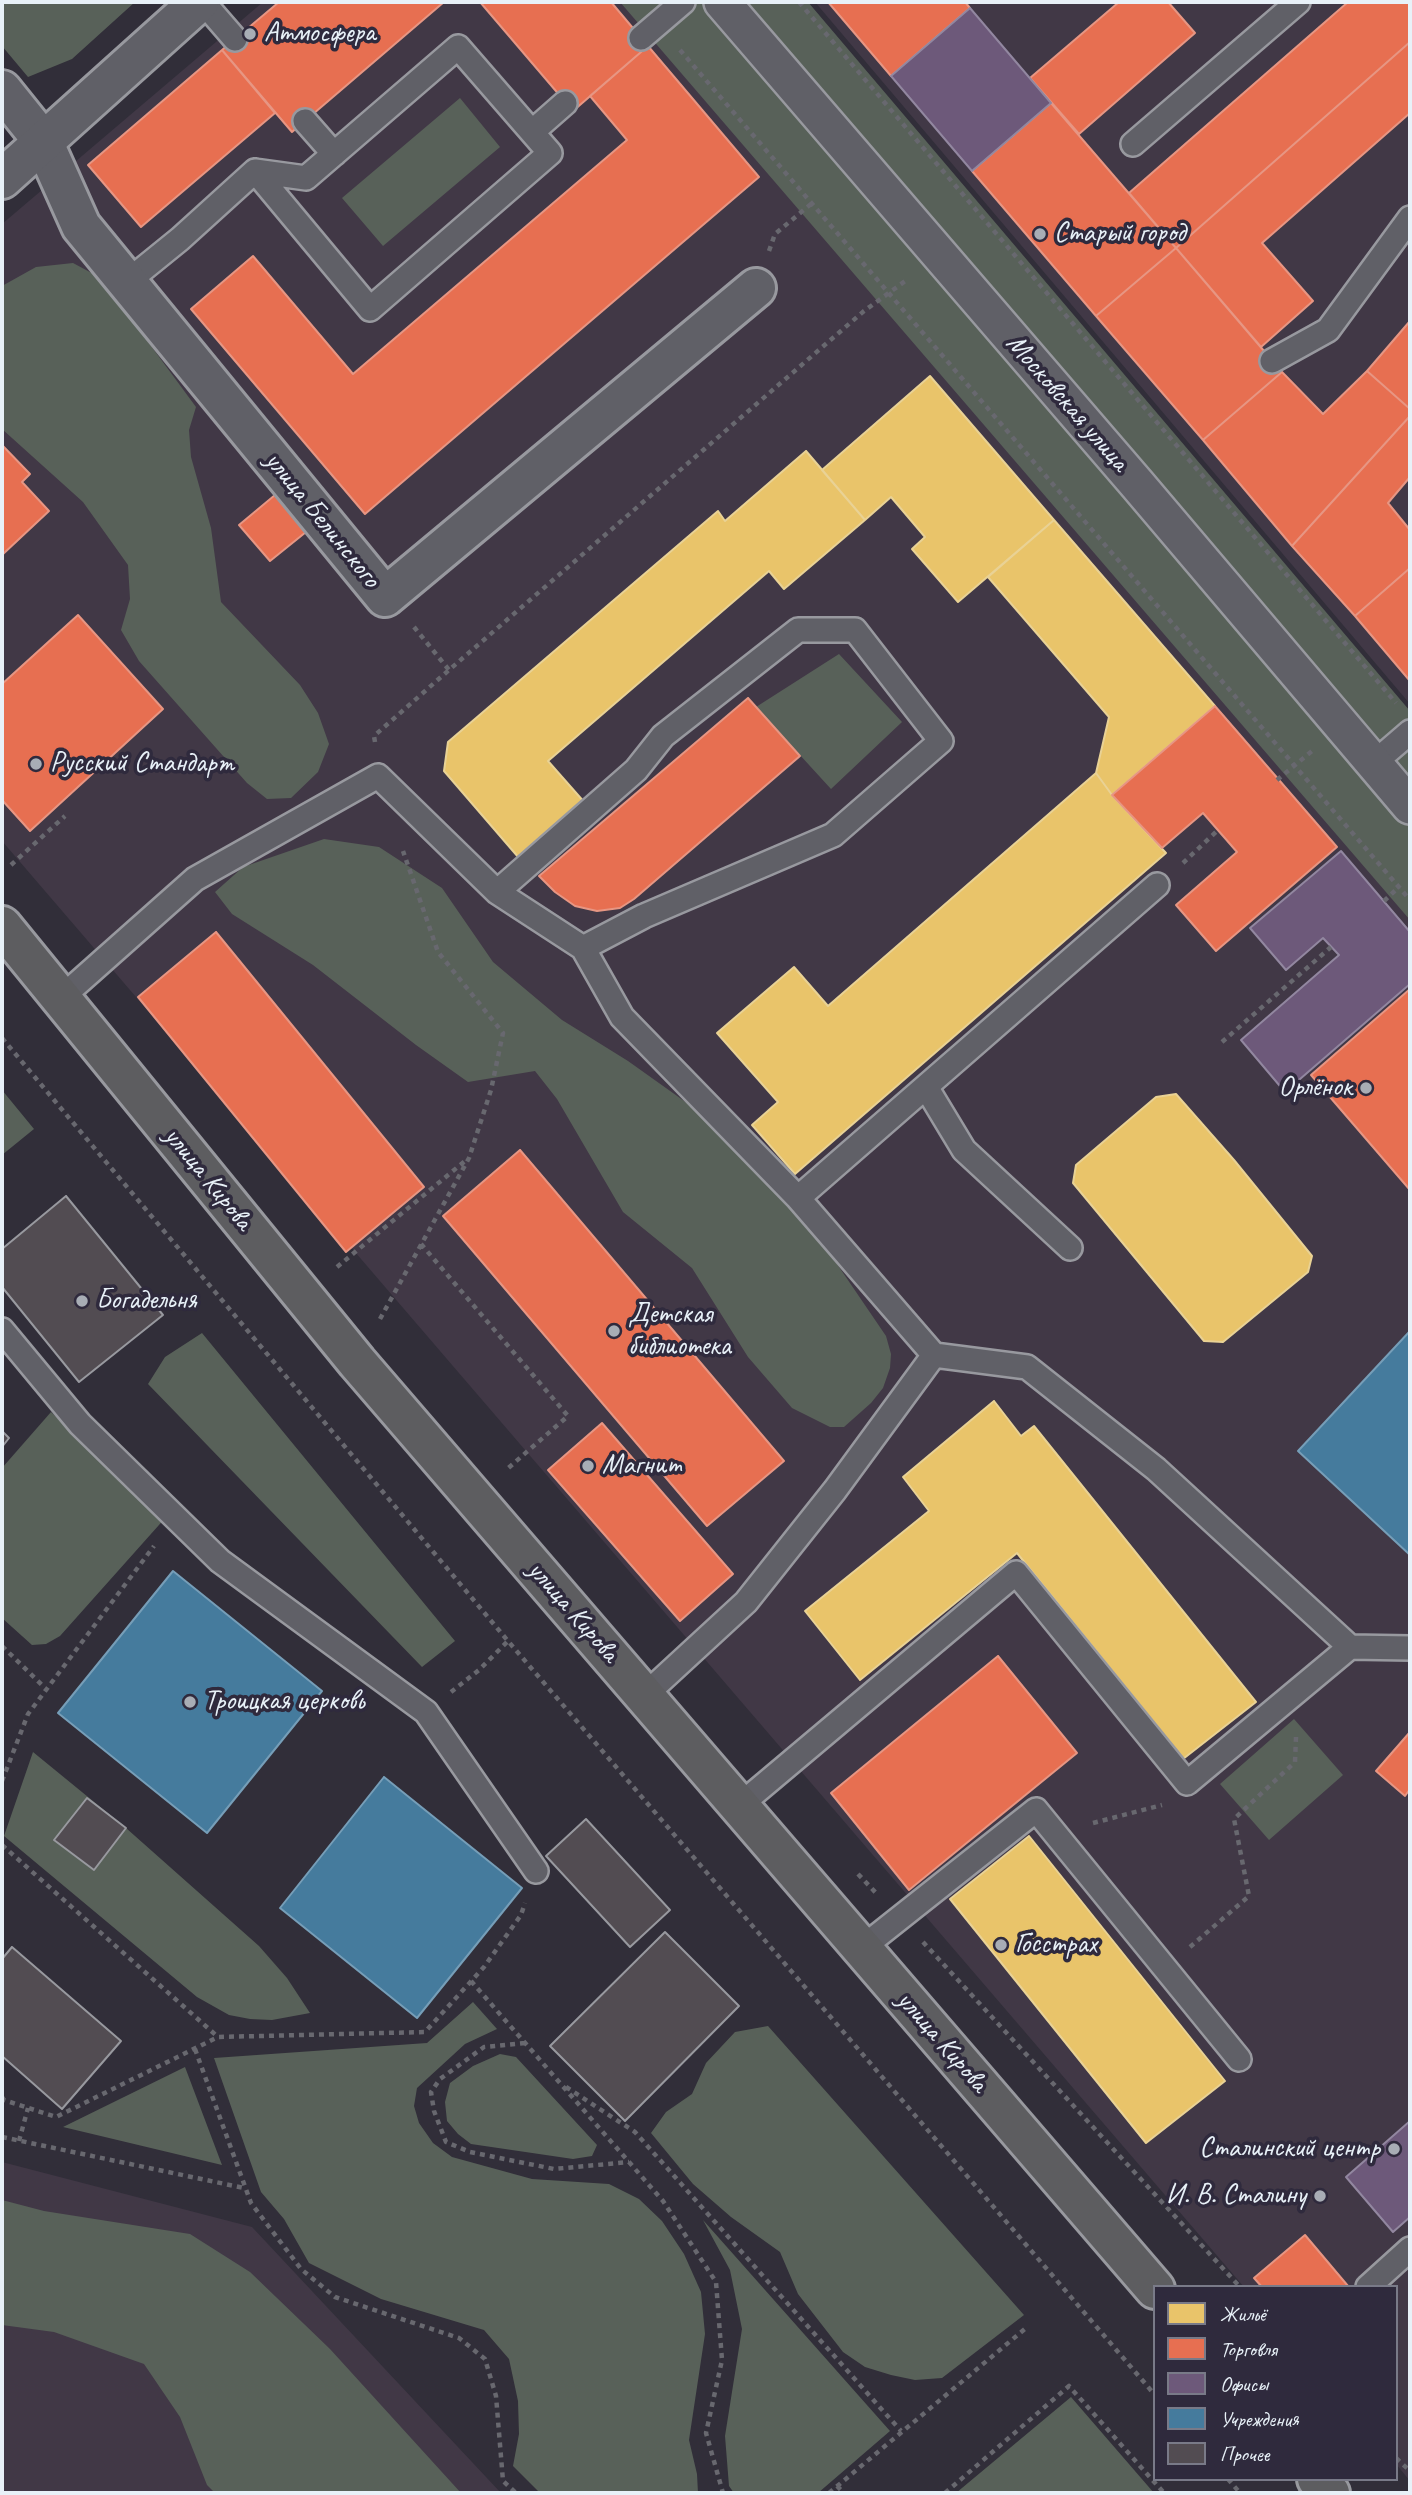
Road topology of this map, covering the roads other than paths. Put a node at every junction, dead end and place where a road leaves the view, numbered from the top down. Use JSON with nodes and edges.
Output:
{"nodes":[{"id":1,"x":201,"y":2,"type":"edge"},
{"id":2,"x":682,"y":2,"type":"edge"},
{"id":3,"x":722,"y":2,"type":"edge"},
{"id":4,"x":1298,"y":2,"type":"edge"},
{"id":5,"x":641,"y":38,"type":"dead end"},
{"id":6,"x":235,"y":39,"type":"dead end"},
{"id":7,"x":2,"y":90,"type":"edge"},
{"id":8,"x":565,"y":103,"type":"dead end"},
{"id":9,"x":305,"y":121,"type":"dead end"},
{"id":10,"x":532,"y":132,"type":"junction"},
{"id":11,"x":44,"y":141,"type":"junction"},
{"id":12,"x":1133,"y":144,"type":"dead end"},
{"id":13,"x":334,"y":154,"type":"junction"},
{"id":14,"x":255,"y":171,"type":"junction"},
{"id":15,"x":2,"y":179,"type":"edge"},
{"id":16,"x":1410,"y":218,"type":"edge"},
{"id":17,"x":127,"y":282,"type":"junction"},
{"id":18,"x":756,"y":288,"type":"dead end"},
{"id":19,"x":1272,"y":361,"type":"dead end"},
{"id":20,"x":1410,"y":732,"type":"edge"},
{"id":21,"x":1374,"y":763,"type":"junction"},
{"id":22,"x":1410,"y":806,"type":"edge"},
{"id":23,"x":1157,"y":885,"type":"road end"},
{"id":24,"x":497,"y":892,"type":"junction"},
{"id":25,"x":2,"y":926,"type":"edge"},
{"id":26,"x":583,"y":948,"type":"junction"},
{"id":27,"x":61,"y":998,"type":"junction"},
{"id":28,"x":926,"y":1087,"type":"junction"},
{"id":29,"x":798,"y":1198,"type":"junction"},
{"id":30,"x":1070,"y":1248,"type":"dead end"},
{"id":31,"x":2,"y":1330,"type":"edge"},
{"id":32,"x":934,"y":1355,"type":"junction"},
{"id":33,"x":1350,"y":1647,"type":"junction"},
{"id":34,"x":1410,"y":1648,"type":"edge"},
{"id":35,"x":644,"y":1696,"type":"junction"},
{"id":36,"x":739,"y":1806,"type":"junction"},
{"id":37,"x":536,"y":1871,"type":"road end"},
{"id":38,"x":862,"y":1948,"type":"junction"},
{"id":39,"x":1240,"y":2059,"type":"dead end"},
{"id":40,"x":1410,"y":2249,"type":"edge"},
{"id":41,"x":1370,"y":2285,"type":"edge"},
{"id":42,"x":1153,"y":2287,"type":"edge"}],
"edges":[{"from":1,"to":6,"type":"lane"},
{"from":1,"to":11,"type":"street"},
{"from":2,"to":5,"type":"lane"},
{"from":3,"to":21,"type":"street","name":"Московская улица"},
{"from":4,"to":12,"type":"lane"},
{"from":7,"to":11,"type":"street","name":"улица Белинского"},
{"from":8,"to":10,"type":"lane"},
{"from":9,"to":13,"type":"lane"},
{"from":10,"to":13,"type":"lane"},
{"from":10,"to":14,"type":"lane"},
{"from":11,"to":15,"type":"street"},
{"from":11,"to":17,"type":"street","name":"улица Белинского"},
{"from":13,"to":14,"type":"lane"},
{"from":14,"to":17,"type":"lane"},
{"from":16,"to":19,"type":"lane"},
{"from":17,"to":18,"type":"street","name":"улица Белинского"},
{"from":20,"to":21,"type":"lane"},
{"from":21,"to":22,"type":"street","name":"Московская улица"},
{"from":23,"to":28,"type":"lane"},
{"from":24,"to":26,"type":"lane"},
{"from":24,"to":26,"type":"lane"},
{"from":24,"to":27,"type":"lane"},
{"from":25,"to":27,"type":"main road","name":"улица Кирова"},
{"from":26,"to":29,"type":"lane"},
{"from":27,"to":35,"type":"main road","name":"улица Кирова"},
{"from":28,"to":29,"type":"lane"},
{"from":28,"to":30,"type":"lane"},
{"from":29,"to":32,"type":"lane"},
{"from":31,"to":37,"type":"lane"},
{"from":32,"to":33,"type":"lane"},
{"from":32,"to":35,"type":"lane"},
{"from":33,"to":34,"type":"lane"},
{"from":33,"to":36,"type":"lane"},
{"from":35,"to":36,"type":"main road","name":"улица Кирова"},
{"from":36,"to":38,"type":"main road","name":"улица Кирова"},
{"from":38,"to":39,"type":"lane"},
{"from":38,"to":42,"type":"main road","name":"улица Кирова"},
{"from":40,"to":41,"type":"lane"}]}
